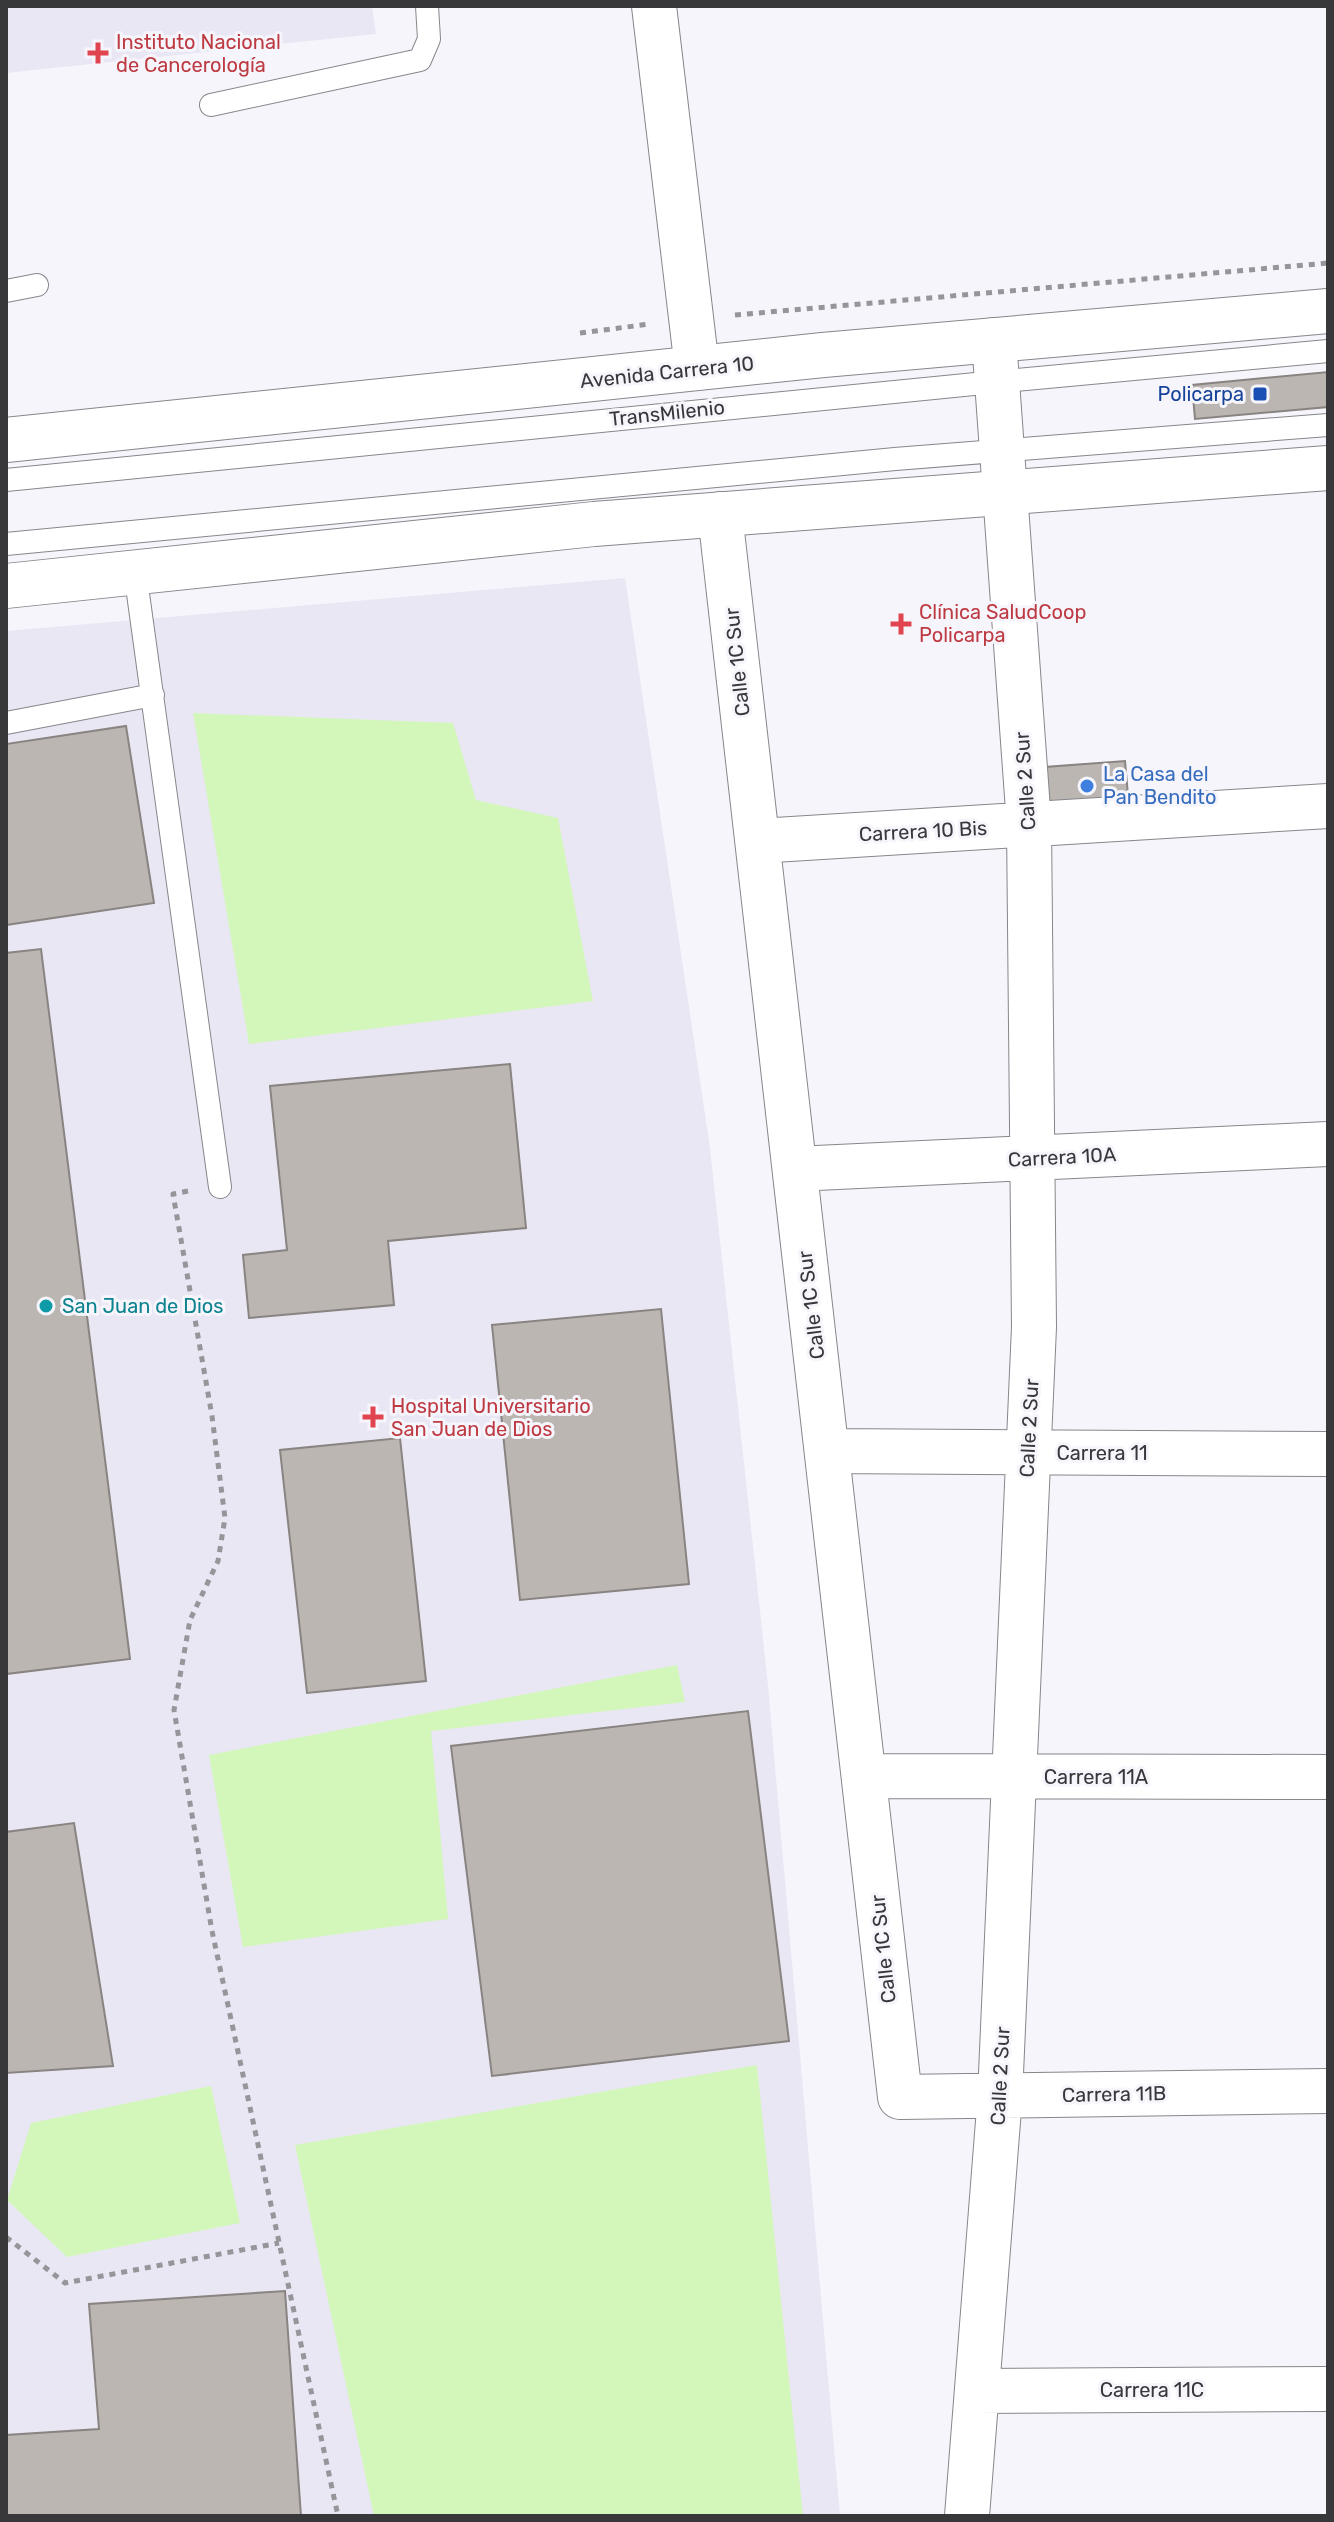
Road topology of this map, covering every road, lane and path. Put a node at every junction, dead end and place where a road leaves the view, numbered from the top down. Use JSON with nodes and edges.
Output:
{"nodes":[{"id":1,"x":427,"y":6,"type":"edge"},
{"id":2,"x":654,"y":6,"type":"edge"},
{"id":3,"x":211,"y":105,"type":"dead end"},
{"id":4,"x":37,"y":285,"type":"dead end"},
{"id":5,"x":6,"y":291,"type":"edge"},
{"id":6,"x":1328,"y":311,"type":"edge"},
{"id":7,"x":1328,"y":351,"type":"edge"},
{"id":8,"x":996,"y":361,"type":"junction"},
{"id":9,"x":697,"y":368,"type":"junction"},
{"id":10,"x":1328,"y":425,"type":"edge"},
{"id":11,"x":6,"y":440,"type":"edge"},
{"id":12,"x":1002,"y":451,"type":"junction"},
{"id":13,"x":1328,"y":468,"type":"edge"},
{"id":14,"x":6,"y":480,"type":"edge"},
{"id":15,"x":1005,"y":494,"type":"junction"},
{"id":16,"x":720,"y":514,"type":"junction"},
{"id":17,"x":6,"y":544,"type":"edge"},
{"id":18,"x":135,"y":572,"type":"junction"},
{"id":19,"x":6,"y":586,"type":"edge"},
{"id":20,"x":153,"y":695,"type":"junction"},
{"id":21,"x":6,"y":723,"type":"edge"},
{"id":22,"x":1328,"y":806,"type":"edge"},
{"id":23,"x":1029,"y":824,"type":"junction"},
{"id":24,"x":758,"y":841,"type":"junction"},
{"id":25,"x":1328,"y":1144,"type":"edge"},
{"id":26,"x":1032,"y":1158,"type":"junction"},
{"id":27,"x":795,"y":1169,"type":"junction"},
{"id":28,"x":220,"y":1187,"type":"joint"},
{"id":29,"x":827,"y":1451,"type":"junction"},
{"id":30,"x":1028,"y":1452,"type":"junction"},
{"id":31,"x":1328,"y":1454,"type":"edge"},
{"id":32,"x":864,"y":1776,"type":"junction"},
{"id":33,"x":1014,"y":1776,"type":"junction"},
{"id":34,"x":1328,"y":1777,"type":"edge"},
{"id":35,"x":1328,"y":2091,"type":"edge"},
{"id":36,"x":1000,"y":2096,"type":"junction"},
{"id":37,"x":900,"y":2097,"type":"joint"},
{"id":38,"x":6,"y":2237,"type":"edge"},
{"id":39,"x":279,"y":2243,"type":"junction"},
{"id":40,"x":1328,"y":2389,"type":"edge"},
{"id":41,"x":977,"y":2391,"type":"junction"},
{"id":42,"x":338,"y":2516,"type":"edge"},
{"id":43,"x":967,"y":2516,"type":"edge"}],
"edges":[{"from":1,"to":3,"type":"lane"},
{"from":2,"to":9,"type":"street"},
{"from":4,"to":5,"type":"lane"},
{"from":6,"to":8,"type":"street","name":"Avenida Carrera 10"},
{"from":7,"to":8,"type":"lane","name":"TransMilenio"},
{"from":8,"to":9,"type":"street","name":"Avenida Carrera 10"},
{"from":8,"to":12,"type":"street","name":"Calle 2 Sur"},
{"from":8,"to":14,"type":"lane","name":"TransMilenio"},
{"from":9,"to":11,"type":"street","name":"Avenida Carrera 10"},
{"from":10,"to":12,"type":"lane"},
{"from":12,"to":15,"type":"street","name":"Calle 2 Sur"},
{"from":12,"to":17,"type":"lane"},
{"from":13,"to":15,"type":"street"},
{"from":15,"to":16,"type":"street"},
{"from":15,"to":23,"type":"street","name":"Calle 2 Sur"},
{"from":16,"to":18,"type":"street"},
{"from":16,"to":24,"type":"street","name":"Calle 1C Sur"},
{"from":18,"to":19,"type":"street"},
{"from":18,"to":20,"type":"lane"},
{"from":20,"to":21,"type":"lane"},
{"from":20,"to":28,"type":"lane"},
{"from":22,"to":23,"type":"street","name":"Carrera 10 Bis"},
{"from":23,"to":24,"type":"street","name":"Carrera 10 Bis"},
{"from":23,"to":26,"type":"street","name":"Calle 2 Sur"},
{"from":24,"to":27,"type":"street","name":"Calle 1C Sur"},
{"from":25,"to":26,"type":"street","name":"Carrera 10A"},
{"from":26,"to":27,"type":"street","name":"Carrera 10A"},
{"from":26,"to":30,"type":"street","name":"Calle 2 Sur"},
{"from":27,"to":29,"type":"street","name":"Calle 1C Sur"},
{"from":28,"to":39,"type":"path"},
{"from":29,"to":30,"type":"street","name":"Carrera 11"},
{"from":29,"to":32,"type":"street","name":"Calle 1C Sur"},
{"from":30,"to":31,"type":"street","name":"Carrera 11"},
{"from":30,"to":33,"type":"street","name":"Calle 2 Sur"},
{"from":32,"to":33,"type":"street","name":"Carrera 11A"},
{"from":32,"to":37,"type":"street","name":"Calle 1C Sur"},
{"from":33,"to":34,"type":"street","name":"Carrera 11A"},
{"from":33,"to":36,"type":"street","name":"Calle 2 Sur"},
{"from":35,"to":36,"type":"street","name":"Carrera 11B"},
{"from":36,"to":37,"type":"street","name":"Carrera 11B"},
{"from":36,"to":41,"type":"street","name":"Calle 2 Sur"},
{"from":38,"to":39,"type":"path"},
{"from":39,"to":42,"type":"path"},
{"from":40,"to":41,"type":"street","name":"Carrera 11C"},
{"from":41,"to":43,"type":"street","name":"Calle 2 Sur"}]}
